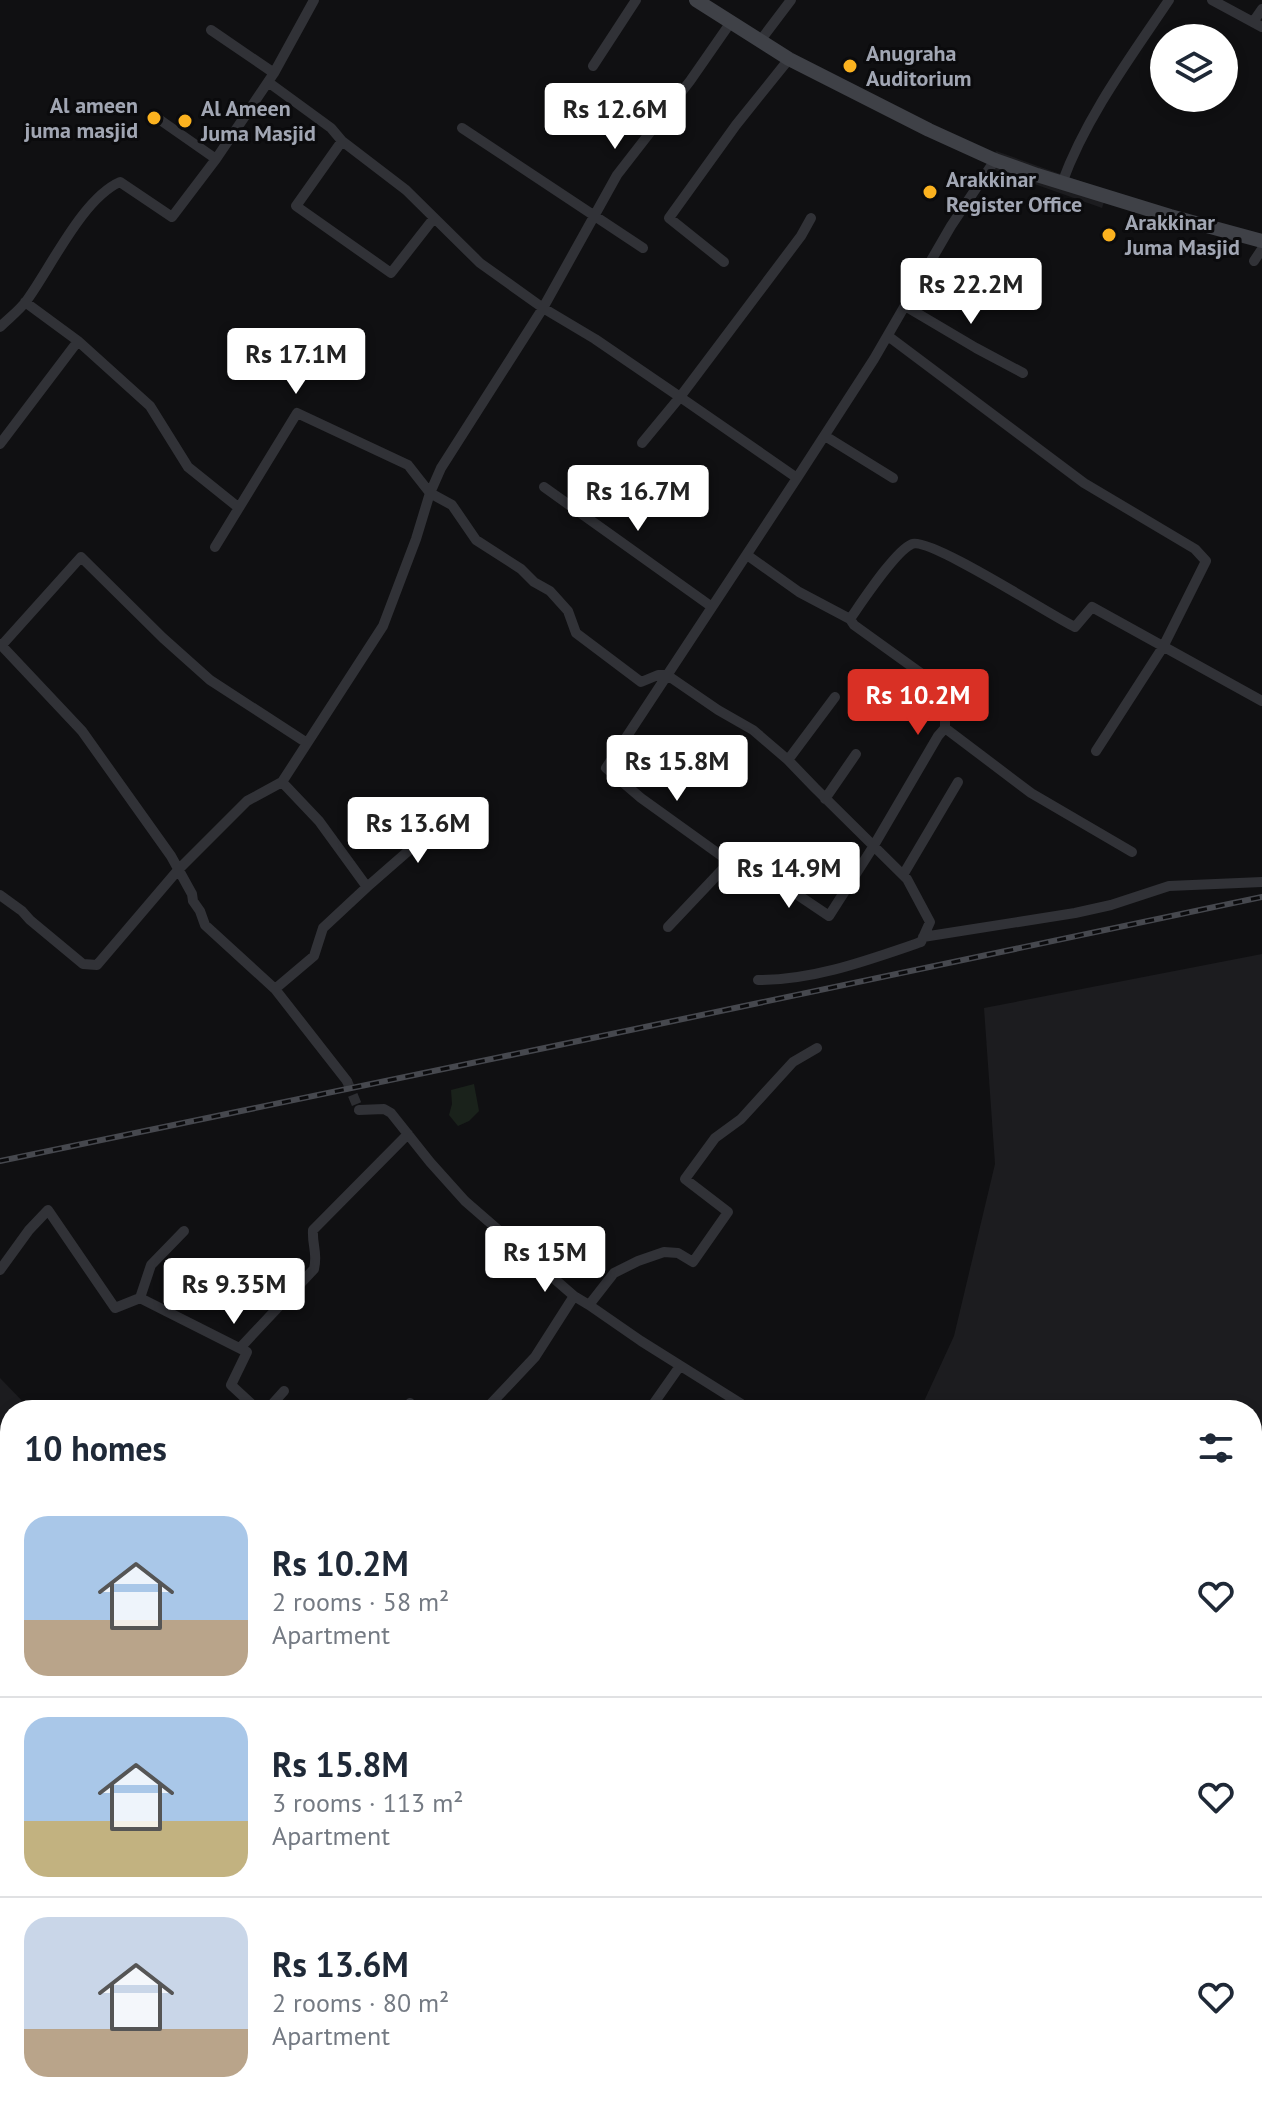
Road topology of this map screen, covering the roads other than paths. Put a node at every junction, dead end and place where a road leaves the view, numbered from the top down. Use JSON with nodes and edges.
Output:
{"nodes":[{"id":1,"x":314,"y":0,"type":"edge"},
{"id":2,"x":636,"y":0,"type":"edge"},
{"id":3,"x":696,"y":0,"type":"edge"},
{"id":4,"x":791,"y":0,"type":"edge"},
{"id":5,"x":1169,"y":0,"type":"edge"},
{"id":6,"x":1212,"y":0,"type":"edge"},
{"id":7,"x":1262,"y":9,"type":"edge"},
{"id":8,"x":731,"y":22,"type":"junction"},
{"id":9,"x":1258,"y":24,"type":"edge"},
{"id":10,"x":211,"y":30,"type":"dead end"},
{"id":11,"x":760,"y":41,"type":"junction"},
{"id":12,"x":789,"y":59,"type":"junction"},
{"id":13,"x":593,"y":66,"type":"dead end"},
{"id":14,"x":271,"y":78,"type":"junction"},
{"id":15,"x":153,"y":115,"type":"dead end"},
{"id":16,"x":462,"y":128,"type":"dead end"},
{"id":17,"x":342,"y":141,"type":"junction"},
{"id":18,"x":216,"y":159,"type":"junction"},
{"id":19,"x":995,"y":160,"type":"junction"},
{"id":20,"x":1062,"y":183,"type":"junction"},
{"id":21,"x":594,"y":217,"type":"junction"},
{"id":22,"x":434,"y":218,"type":"junction"},
{"id":23,"x":811,"y":218,"type":"dead end"},
{"id":24,"x":1262,"y":241,"type":"edge"},
{"id":25,"x":643,"y":248,"type":"dead end"},
{"id":26,"x":1262,"y":249,"type":"edge"},
{"id":27,"x":1254,"y":261,"type":"dead end"},
{"id":28,"x":724,"y":262,"type":"dead end"},
{"id":29,"x":25,"y":302,"type":"junction"},
{"id":30,"x":905,"y":306,"type":"junction"},
{"id":31,"x":543,"y":308,"type":"junction"},
{"id":32,"x":0,"y":327,"type":"edge"},
{"id":33,"x":888,"y":336,"type":"junction"},
{"id":34,"x":78,"y":341,"type":"junction"},
{"id":35,"x":1023,"y":373,"type":"dead end"},
{"id":36,"x":680,"y":397,"type":"junction"},
{"id":37,"x":825,"y":436,"type":"junction"},
{"id":38,"x":642,"y":443,"type":"dead end"},
{"id":39,"x":0,"y":444,"type":"edge"},
{"id":40,"x":797,"y":478,"type":"junction"},
{"id":41,"x":893,"y":478,"type":"dead end"},
{"id":42,"x":544,"y":487,"type":"dead end"},
{"id":43,"x":430,"y":493,"type":"junction"},
{"id":44,"x":239,"y":508,"type":"junction"},
{"id":45,"x":215,"y":547,"type":"dead end"},
{"id":46,"x":747,"y":555,"type":"junction"},
{"id":47,"x":712,"y":607,"type":"junction"},
{"id":48,"x":850,"y":619,"type":"junction"},
{"id":49,"x":1,"y":645,"type":"edge"},
{"id":50,"x":1163,"y":647,"type":"junction"},
{"id":51,"x":667,"y":675,"type":"junction"},
{"id":52,"x":835,"y":697,"type":"dead end"},
{"id":53,"x":1262,"y":701,"type":"edge"},
{"id":54,"x":945,"y":728,"type":"junction"},
{"id":55,"x":307,"y":743,"type":"junction"},
{"id":56,"x":1096,"y":751,"type":"dead end"},
{"id":57,"x":856,"y":754,"type":"dead end"},
{"id":58,"x":788,"y":760,"type":"junction"},
{"id":59,"x":282,"y":782,"type":"junction"},
{"id":60,"x":958,"y":782,"type":"dead end"},
{"id":61,"x":825,"y":799,"type":"junction"},
{"id":62,"x":446,"y":818,"type":"dead end"},
{"id":63,"x":873,"y":847,"type":"junction"},
{"id":64,"x":1132,"y":852,"type":"dead end"},
{"id":65,"x":730,"y":862,"type":"junction"},
{"id":66,"x":178,"y":870,"type":"junction"},
{"id":67,"x":903,"y":875,"type":"junction"},
{"id":68,"x":1262,"y":882,"type":"edge"},
{"id":69,"x":367,"y":887,"type":"junction"},
{"id":70,"x":0,"y":895,"type":"edge"},
{"id":71,"x":668,"y":927,"type":"dead end"},
{"id":72,"x":923,"y":937,"type":"junction"},
{"id":73,"x":758,"y":980,"type":"dead end"},
{"id":74,"x":275,"y":989,"type":"junction"},
{"id":75,"x":817,"y":1048,"type":"dead end"},
{"id":76,"x":347,"y":1081,"type":"tunnel mouth"},
{"id":77,"x":359,"y":1110,"type":"dead end"},
{"id":78,"x":408,"y":1134,"type":"junction"},
{"id":79,"x":184,"y":1231,"type":"dead end"},
{"id":80,"x":0,"y":1270,"type":"edge"},
{"id":81,"x":574,"y":1296,"type":"junction"},
{"id":82,"x":140,"y":1298,"type":"junction"},
{"id":83,"x":589,"y":1305,"type":"junction"},
{"id":84,"x":240,"y":1348,"type":"junction"},
{"id":85,"x":680,"y":1366,"type":"junction"},
{"id":86,"x":284,"y":1391,"type":"dead end"},
{"id":87,"x":247,"y":1400,"type":"edge"},
{"id":88,"x":276,"y":1400,"type":"edge"},
{"id":89,"x":494,"y":1400,"type":"edge"},
{"id":90,"x":656,"y":1400,"type":"edge"},
{"id":91,"x":735,"y":1400,"type":"edge"}],
"edges":[{"from":1,"to":14,"type":"street"},
{"from":2,"to":13,"type":"street"},
{"from":3,"to":8,"type":"main road"},
{"from":4,"to":11,"type":"street"},
{"from":5,"to":20,"type":"street"},
{"from":6,"to":9,"type":"street"},
{"from":7,"to":9,"type":"street"},
{"from":8,"to":11,"type":"main road"},
{"from":8,"to":21,"type":"street"},
{"from":10,"to":14,"type":"street"},
{"from":11,"to":12,"type":"main road"},
{"from":12,"to":19,"type":"main road"},
{"from":12,"to":28,"type":"street"},
{"from":14,"to":17,"type":"street"},
{"from":14,"to":18,"type":"street"},
{"from":15,"to":18,"type":"street"},
{"from":16,"to":21,"type":"street"},
{"from":17,"to":22,"type":"street"},
{"from":17,"to":22,"type":"street"},
{"from":18,"to":29,"type":"street"},
{"from":19,"to":20,"type":"main road"},
{"from":19,"to":30,"type":"street"},
{"from":20,"to":24,"type":"main road"},
{"from":21,"to":25,"type":"street"},
{"from":21,"to":31,"type":"street"},
{"from":22,"to":31,"type":"street"},
{"from":23,"to":36,"type":"street"},
{"from":26,"to":27,"type":"street"},
{"from":29,"to":32,"type":"street"},
{"from":29,"to":34,"type":"street"},
{"from":30,"to":33,"type":"street"},
{"from":30,"to":35,"type":"street"},
{"from":31,"to":36,"type":"street"},
{"from":31,"to":43,"type":"street"},
{"from":33,"to":37,"type":"street"},
{"from":33,"to":50,"type":"street"},
{"from":34,"to":39,"type":"street"},
{"from":34,"to":44,"type":"street"},
{"from":36,"to":38,"type":"street"},
{"from":36,"to":40,"type":"street"},
{"from":37,"to":40,"type":"street"},
{"from":37,"to":41,"type":"street"},
{"from":40,"to":46,"type":"street"},
{"from":42,"to":47,"type":"street"},
{"from":43,"to":44,"type":"street"},
{"from":43,"to":51,"type":"street"},
{"from":43,"to":55,"type":"street"},
{"from":44,"to":45,"type":"street"},
{"from":46,"to":47,"type":"street"},
{"from":46,"to":48,"type":"street"},
{"from":47,"to":51,"type":"street"},
{"from":48,"to":50,"type":"street"},
{"from":48,"to":54,"type":"street"},
{"from":49,"to":55,"type":"street"},
{"from":49,"to":66,"type":"street"},
{"from":50,"to":53,"type":"street"},
{"from":50,"to":56,"type":"street"},
{"from":51,"to":58,"type":"street"},
{"from":51,"to":65,"type":"street"},
{"from":52,"to":58,"type":"street"},
{"from":54,"to":63,"type":"street"},
{"from":54,"to":64,"type":"street"},
{"from":55,"to":59,"type":"street"},
{"from":57,"to":61,"type":"street"},
{"from":58,"to":61,"type":"street"},
{"from":59,"to":66,"type":"street"},
{"from":59,"to":69,"type":"street"},
{"from":60,"to":67,"type":"street"},
{"from":61,"to":63,"type":"street"},
{"from":62,"to":69,"type":"street"},
{"from":63,"to":65,"type":"street"},
{"from":63,"to":67,"type":"street"},
{"from":65,"to":71,"type":"street"},
{"from":66,"to":70,"type":"street"},
{"from":66,"to":74,"type":"street"},
{"from":67,"to":72,"type":"street"},
{"from":68,"to":72,"type":"street"},
{"from":69,"to":74,"type":"street"},
{"from":72,"to":73,"type":"street"},
{"from":74,"to":76,"type":"street"},
{"from":75,"to":83,"type":"street"},
{"from":77,"to":78,"type":"street"},
{"from":78,"to":81,"type":"street"},
{"from":78,"to":84,"type":"street"},
{"from":79,"to":82,"type":"street"},
{"from":80,"to":82,"type":"street"},
{"from":81,"to":83,"type":"street"},
{"from":81,"to":89,"type":"street"},
{"from":82,"to":84,"type":"street"},
{"from":83,"to":85,"type":"street"},
{"from":84,"to":87,"type":"street"},
{"from":85,"to":90,"type":"street"},
{"from":85,"to":91,"type":"street"},
{"from":86,"to":88,"type":"street"}]}
